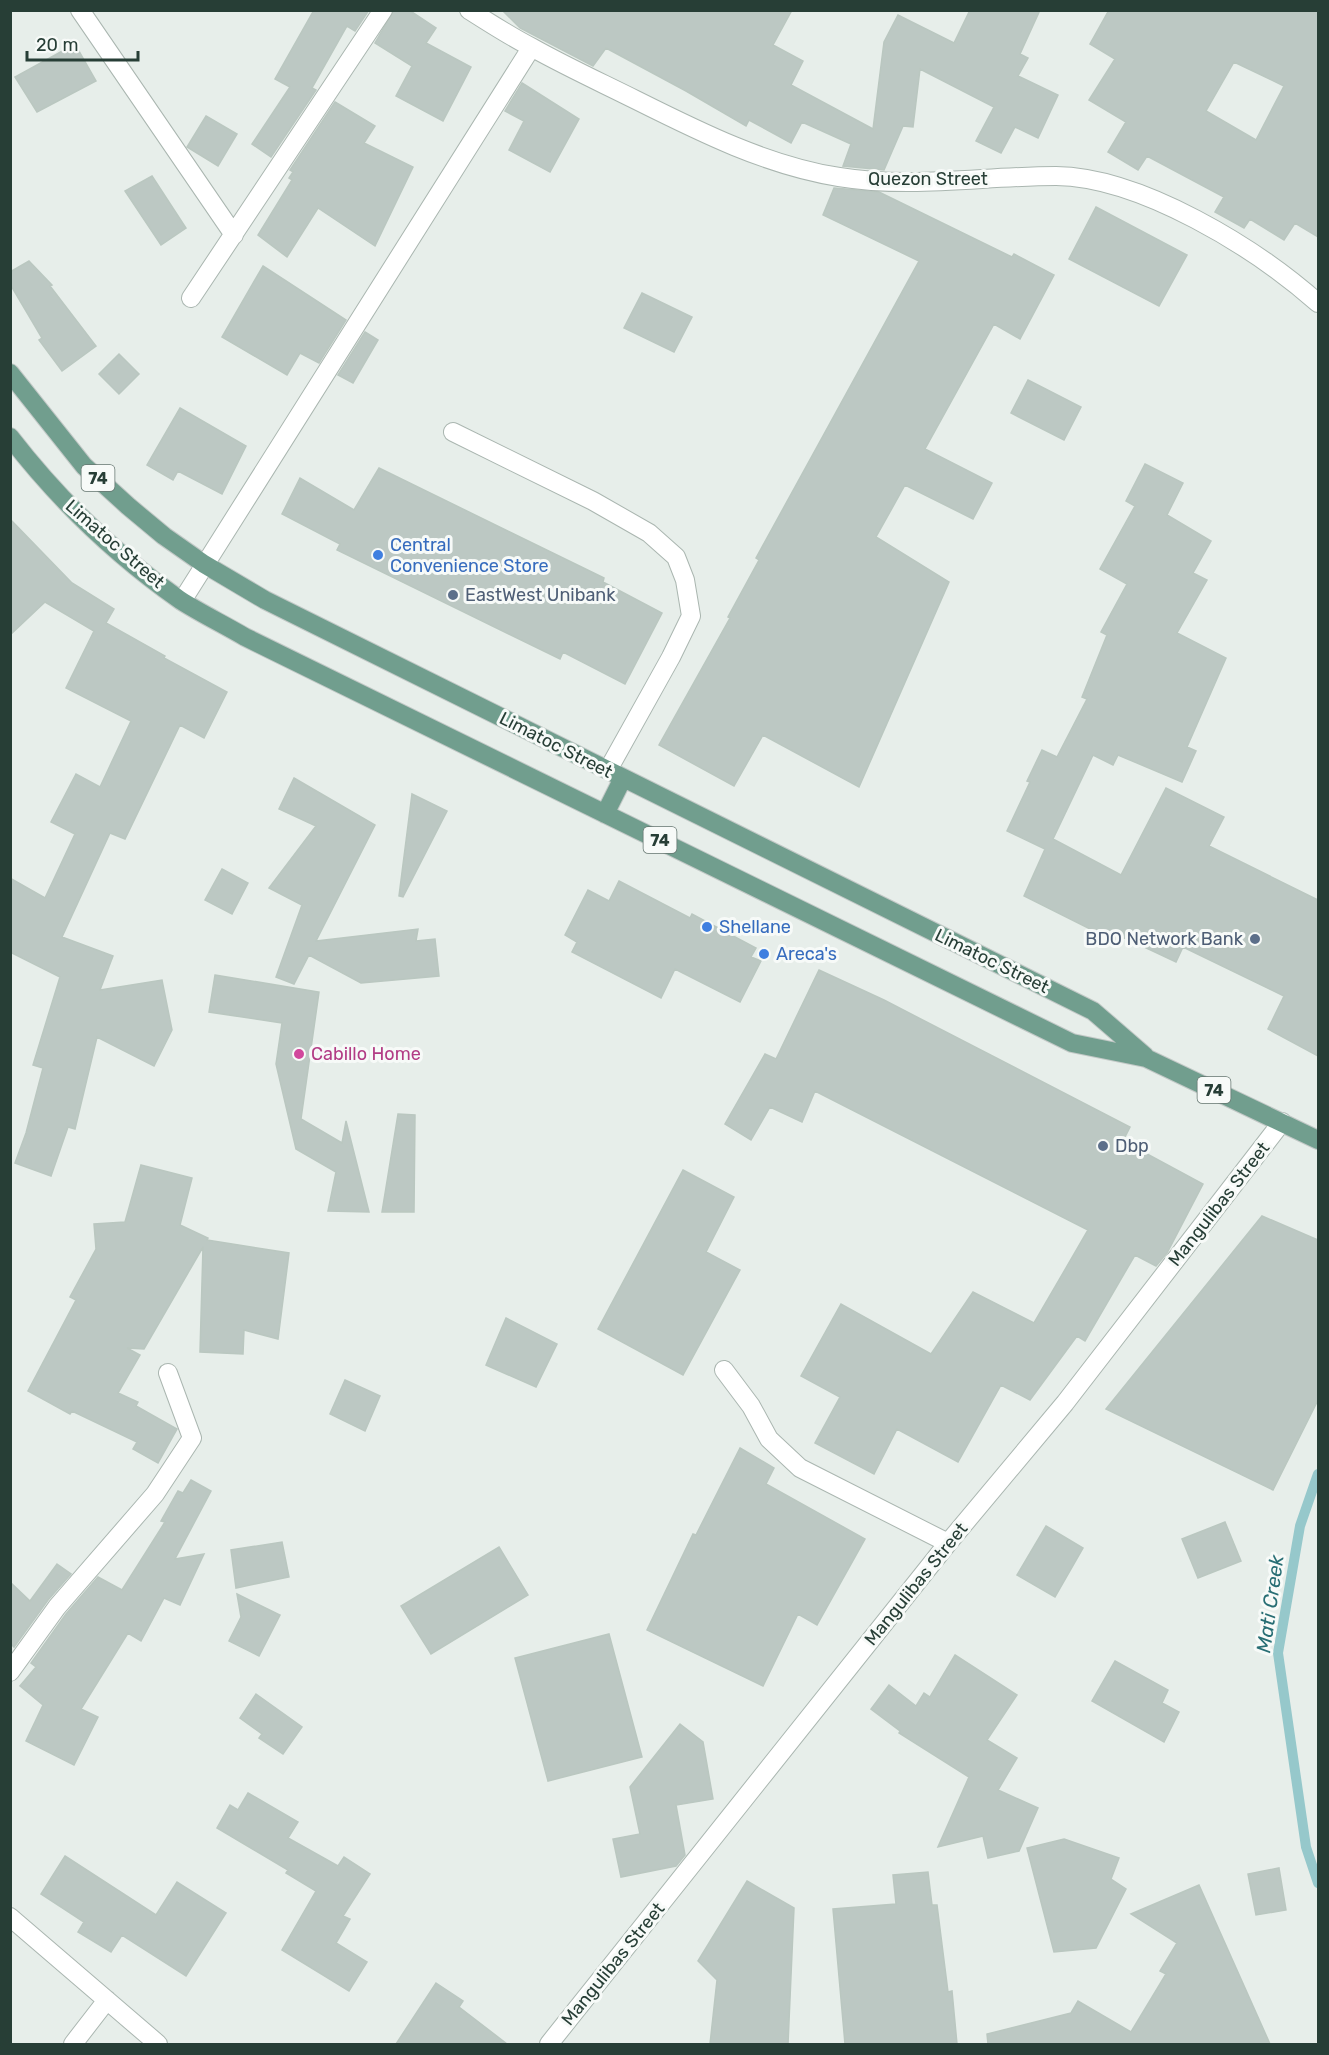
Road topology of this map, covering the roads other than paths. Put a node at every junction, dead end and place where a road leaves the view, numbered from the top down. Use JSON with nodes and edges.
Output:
{"nodes":[{"id":1,"x":80,"y":10,"type":"edge"},
{"id":2,"x":383,"y":10,"type":"edge"},
{"id":3,"x":469,"y":10,"type":"edge"},
{"id":4,"x":531,"y":48,"type":"junction"},
{"id":5,"x":234,"y":235,"type":"junction"},
{"id":6,"x":191,"y":298,"type":"dead end"},
{"id":7,"x":1318,"y":303,"type":"edge"},
{"id":8,"x":10,"y":373,"type":"edge"},
{"id":9,"x":453,"y":432,"type":"dead end"},
{"id":10,"x":10,"y":437,"type":"edge"},
{"id":11,"x":204,"y":564,"type":"junction"},
{"id":12,"x":182,"y":600,"type":"junction"},
{"id":13,"x":615,"y":774,"type":"junction"},
{"id":14,"x":605,"y":814,"type":"junction"},
{"id":15,"x":1146,"y":1058,"type":"junction"},
{"id":16,"x":1282,"y":1122,"type":"junction"},
{"id":17,"x":1318,"y":1140,"type":"edge"},
{"id":18,"x":724,"y":1370,"type":"dead end"},
{"id":19,"x":168,"y":1373,"type":"dead end"},
{"id":20,"x":948,"y":1543,"type":"junction"},
{"id":21,"x":10,"y":1672,"type":"edge"},
{"id":22,"x":10,"y":1917,"type":"edge"},
{"id":23,"x":107,"y":2000,"type":"junction"},
{"id":24,"x":73,"y":2044,"type":"edge"},
{"id":25,"x":158,"y":2044,"type":"edge"},
{"id":26,"x":549,"y":2044,"type":"edge"}],
"edges":[{"from":1,"to":5,"type":"street"},
{"from":2,"to":5,"type":"street"},
{"from":3,"to":4,"type":"street","name":"Quezon Street"},
{"from":4,"to":7,"type":"street","name":"Quezon Street"},
{"from":4,"to":11,"type":"street"},
{"from":5,"to":6,"type":"street"},
{"from":8,"to":11,"type":"main road","name":"Limatoc Street","number":"74"},
{"from":9,"to":13,"type":"street"},
{"from":10,"to":12,"type":"main road","name":"Limatoc Street","number":"74"},
{"from":11,"to":12,"type":"street"},
{"from":11,"to":13,"type":"main road","name":"Limatoc Street","number":"74"},
{"from":12,"to":14,"type":"main road","name":"Limatoc Street","number":"74"},
{"from":13,"to":14,"type":"main road"},
{"from":13,"to":15,"type":"main road","name":"Limatoc Street","number":"74"},
{"from":14,"to":15,"type":"main road","name":"Limatoc Street","number":"74"},
{"from":15,"to":16,"type":"main road","name":"Limatoc Street","number":"74"},
{"from":16,"to":17,"type":"main road","number":"74"},
{"from":16,"to":20,"type":"street","name":"Mangulibas Street"},
{"from":18,"to":20,"type":"street"},
{"from":19,"to":21,"type":"street"},
{"from":20,"to":26,"type":"street","name":"Mangulibas Street"},
{"from":22,"to":23,"type":"street"},
{"from":23,"to":24,"type":"street"},
{"from":23,"to":25,"type":"street"}]}
